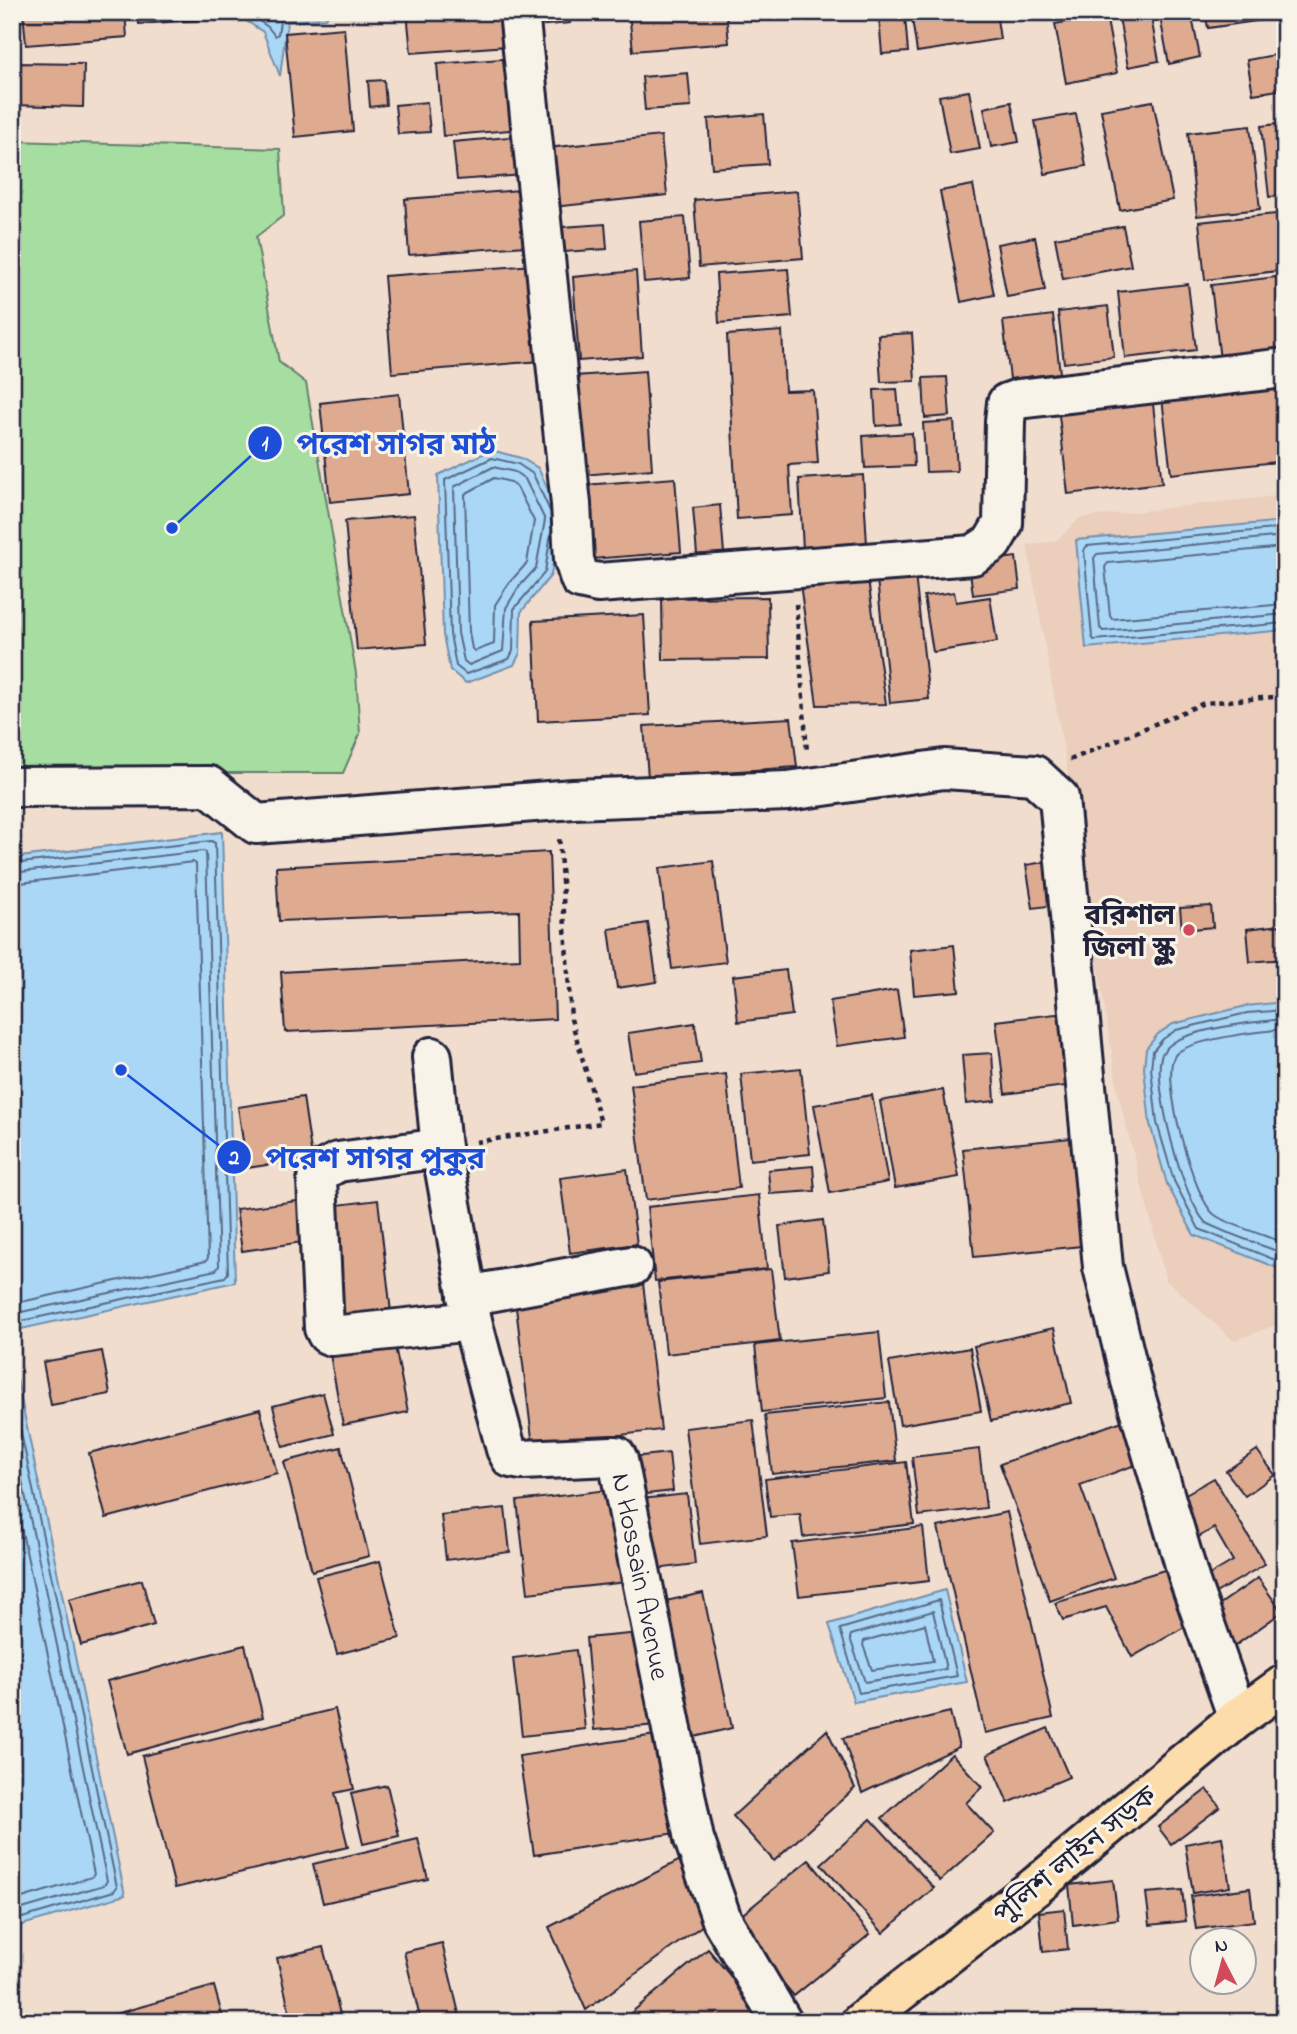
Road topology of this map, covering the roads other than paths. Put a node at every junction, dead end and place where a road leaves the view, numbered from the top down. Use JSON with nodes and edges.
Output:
{"nodes":[{"id":1,"x":519,"y":12,"type":"edge"},
{"id":2,"x":1285,"y":369,"type":"edge"},
{"id":3,"x":12,"y":786,"type":"edge"},
{"id":4,"x":432,"y":1057,"type":"dead end"},
{"id":5,"x":440,"y":1147,"type":"junction"},
{"id":6,"x":632,"y":1266,"type":"dead end"},
{"id":7,"x":469,"y":1308,"type":"junction"},
{"id":8,"x":1285,"y":1684,"type":"edge"},
{"id":9,"x":1238,"y":1718,"type":"junction"},
{"id":10,"x":782,"y":2022,"type":"edge"},
{"id":11,"x":861,"y":2022,"type":"edge"}],
"edges":[{"from":1,"to":2,"type":"street"},
{"from":3,"to":9,"type":"street"},
{"from":4,"to":5,"type":"street","name":"N Hossain Avenue"},
{"from":5,"to":7,"type":"street","name":"N Hossain Avenue"},
{"from":5,"to":7,"type":"street"},
{"from":6,"to":7,"type":"street"},
{"from":7,"to":10,"type":"street","name":"N Hossain Avenue"},
{"from":8,"to":9,"type":"main road","name":"পুলিশ লাইন সড়ক"},
{"from":9,"to":11,"type":"main road","name":"পুলিশ লাইন সড়ক"}]}
